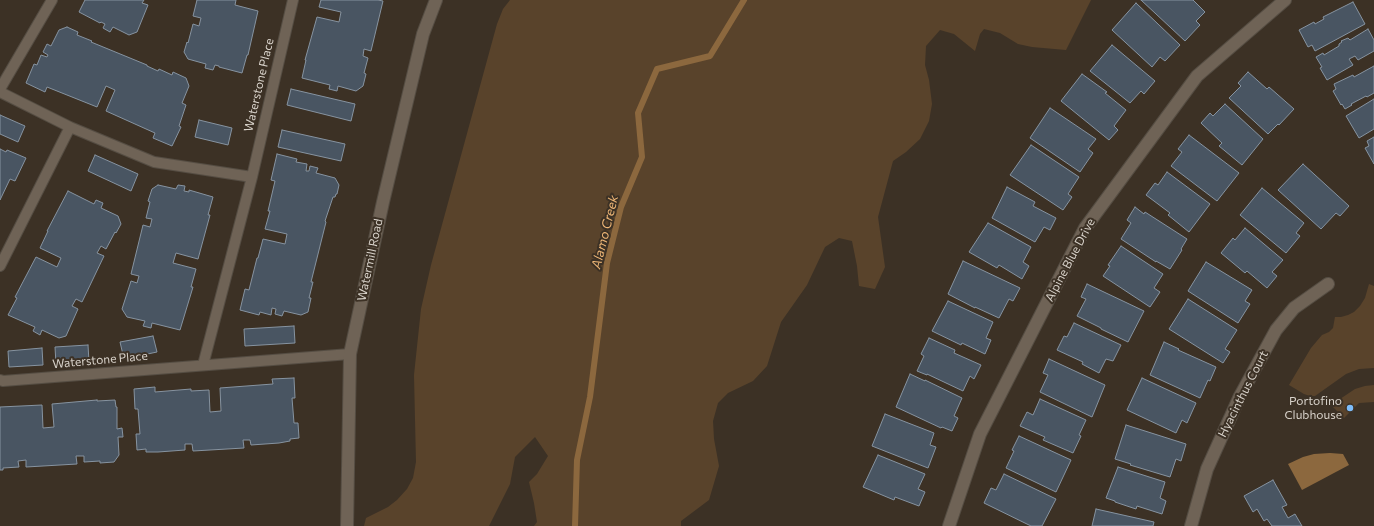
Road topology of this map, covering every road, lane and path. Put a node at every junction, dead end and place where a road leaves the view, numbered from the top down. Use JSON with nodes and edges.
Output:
{"nodes":[{"id":1,"x":52,"y":0,"type":"edge"},
{"id":2,"x":293,"y":0,"type":"edge"},
{"id":3,"x":436,"y":0,"type":"edge"},
{"id":4,"x":1285,"y":0,"type":"edge"},
{"id":5,"x":0,"y":88,"type":"edge"},
{"id":6,"x":0,"y":92,"type":"edge"},
{"id":7,"x":70,"y":127,"type":"junction"},
{"id":8,"x":252,"y":177,"type":"junction"},
{"id":9,"x":0,"y":266,"type":"edge"},
{"id":10,"x":1328,"y":284,"type":"dead end"},
{"id":11,"x":350,"y":354,"type":"junction"},
{"id":12,"x":203,"y":365,"type":"junction"},
{"id":13,"x":0,"y":380,"type":"edge"},
{"id":14,"x":346,"y":526,"type":"edge"},
{"id":15,"x":949,"y":526,"type":"edge"},
{"id":16,"x":1191,"y":526,"type":"edge"}],
"edges":[{"from":1,"to":5,"type":"lane"},
{"from":2,"to":8,"type":"lane","name":"Waterstone Place"},
{"from":3,"to":11,"type":"street","name":"Watermill Road"},
{"from":4,"to":15,"type":"street","name":"Alpine Blue Drive"},
{"from":6,"to":7,"type":"lane"},
{"from":7,"to":8,"type":"lane"},
{"from":7,"to":9,"type":"lane"},
{"from":8,"to":12,"type":"lane","name":"Waterstone Place"},
{"from":10,"to":16,"type":"street","name":"Hyacinthus Court"},
{"from":11,"to":12,"type":"lane","name":"Waterstone Place"},
{"from":11,"to":14,"type":"street","name":"Watermill Road"},
{"from":12,"to":13,"type":"lane","name":"Waterstone Place"}]}
